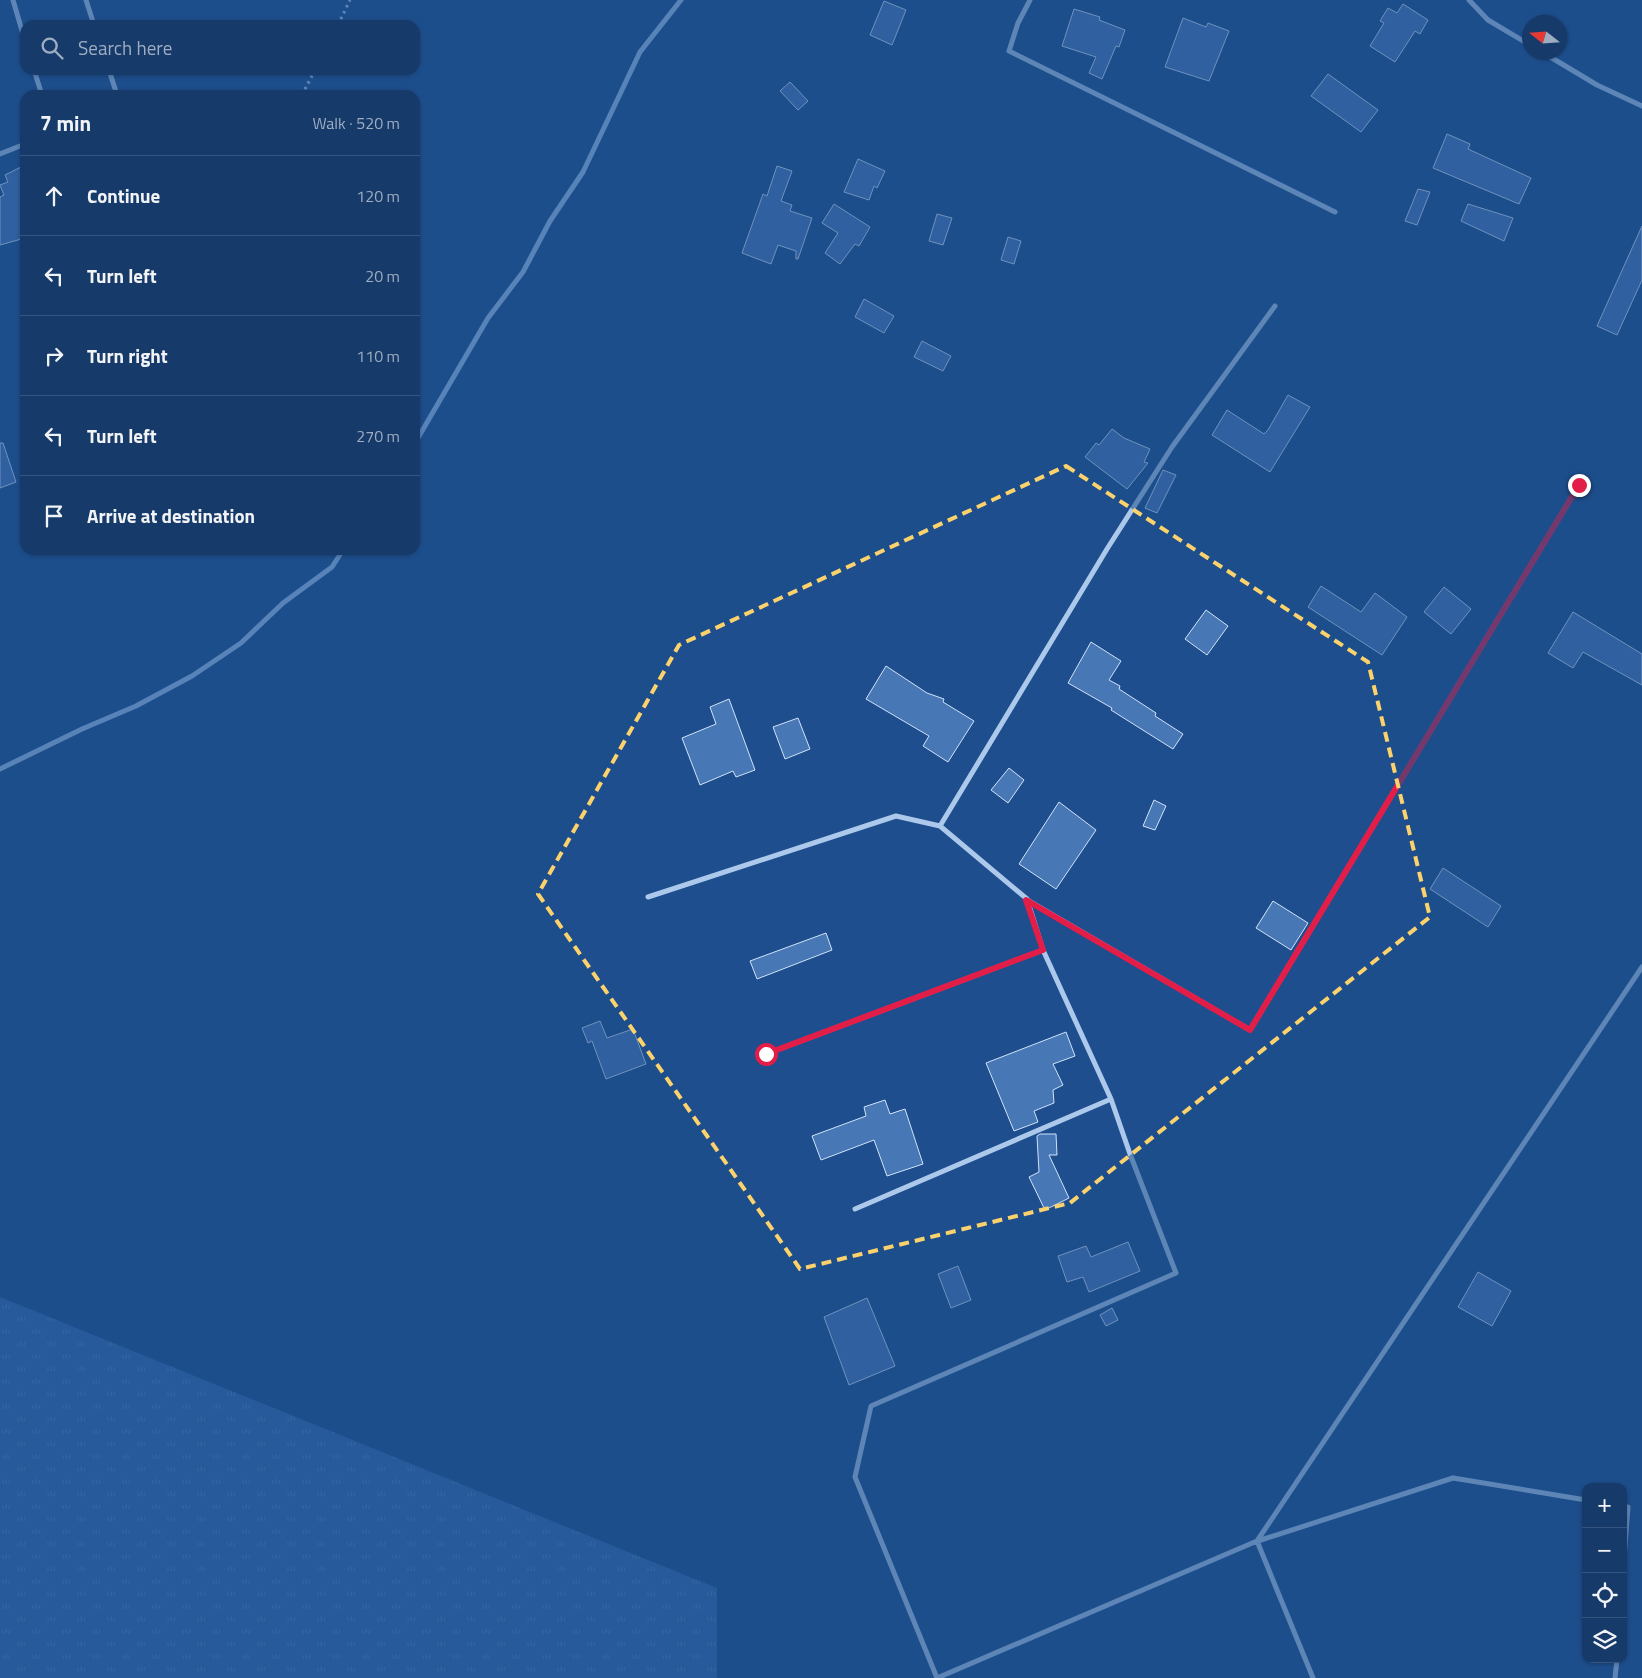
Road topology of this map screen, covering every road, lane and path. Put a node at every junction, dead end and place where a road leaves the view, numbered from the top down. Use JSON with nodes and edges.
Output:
{"nodes":[{"id":1,"x":13,"y":0,"type":"edge"},
{"id":2,"x":86,"y":0,"type":"edge"},
{"id":3,"x":350,"y":0,"type":"edge"},
{"id":4,"x":1030,"y":0,"type":"edge"},
{"id":5,"x":1469,"y":0,"type":"edge"},
{"id":6,"x":92,"y":20,"type":"edge"},
{"id":7,"x":340,"y":20,"type":"edge"},
{"id":8,"x":20,"y":24,"type":"edge"},
{"id":9,"x":1522,"y":40,"type":"edge"},
{"id":10,"x":1555,"y":60,"type":"edge"},
{"id":11,"x":36,"y":75,"type":"edge"},
{"id":12,"x":111,"y":75,"type":"edge"},
{"id":13,"x":312,"y":75,"type":"edge"},
{"id":14,"x":40,"y":90,"type":"edge"},
{"id":15,"x":115,"y":90,"type":"edge"},
{"id":16,"x":305,"y":90,"type":"edge"},
{"id":17,"x":1642,"y":106,"type":"edge"},
{"id":18,"x":20,"y":146,"type":"edge"},
{"id":19,"x":0,"y":154,"type":"edge"},
{"id":20,"x":1335,"y":212,"type":"dead end"},
{"id":21,"x":1275,"y":306,"type":"dead end"},
{"id":22,"x":1579,"y":485,"type":"dead end"},
{"id":23,"x":940,"y":826,"type":"junction"},
{"id":24,"x":648,"y":897,"type":"dead end"},
{"id":25,"x":1026,"y":900,"type":"junction"},
{"id":26,"x":1043,"y":950,"type":"junction"},
{"id":27,"x":1642,"y":967,"type":"edge"},
{"id":28,"x":766,"y":1054,"type":"dead end"},
{"id":29,"x":1111,"y":1099,"type":"junction"},
{"id":30,"x":855,"y":1209,"type":"dead end"},
{"id":31,"x":1582,"y":1499,"type":"edge"},
{"id":32,"x":1627,"y":1507,"type":"edge"},
{"id":33,"x":1627,"y":1520,"type":"edge"},
{"id":34,"x":1257,"y":1541,"type":"junction"},
{"id":35,"x":1617,"y":1663,"type":"edge"},
{"id":36,"x":1313,"y":1678,"type":"edge"},
{"id":37,"x":1616,"y":1678,"type":"edge"}],
"edges":[{"from":1,"to":8,"type":"street"},
{"from":2,"to":6,"type":"street"},
{"from":3,"to":7,"type":"path"},
{"from":4,"to":20,"type":"street"},
{"from":5,"to":9,"type":"street"},
{"from":10,"to":17,"type":"street"},
{"from":11,"to":14,"type":"street"},
{"from":12,"to":15,"type":"street"},
{"from":13,"to":16,"type":"path"},
{"from":18,"to":19,"type":"street"},
{"from":21,"to":23,"type":"street"},
{"from":22,"to":25,"type":"street"},
{"from":23,"to":24,"type":"street"},
{"from":23,"to":25,"type":"street"},
{"from":25,"to":26,"type":"street"},
{"from":26,"to":28,"type":"street"},
{"from":26,"to":29,"type":"street"},
{"from":27,"to":34,"type":"street"},
{"from":29,"to":30,"type":"street"},
{"from":29,"to":34,"type":"street"},
{"from":31,"to":34,"type":"street"},
{"from":32,"to":33,"type":"street"},
{"from":34,"to":36,"type":"street"},
{"from":35,"to":37,"type":"street"}]}
